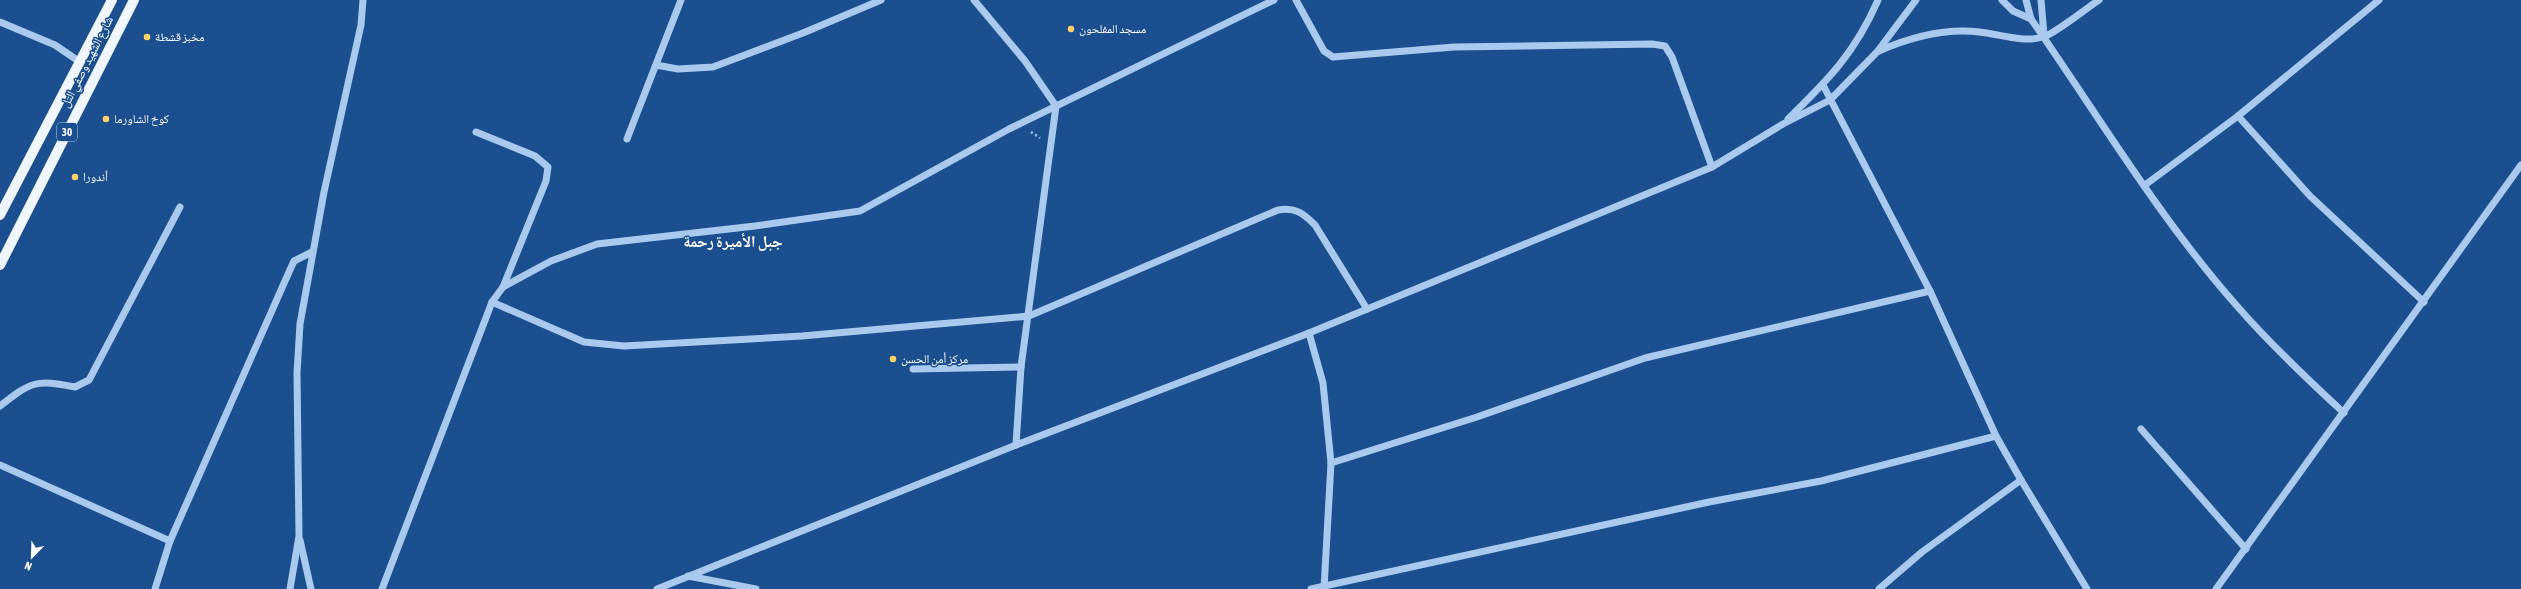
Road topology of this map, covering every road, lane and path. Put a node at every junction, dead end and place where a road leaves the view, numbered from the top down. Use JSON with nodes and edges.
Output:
{"nodes":[{"id":1,"x":112,"y":0,"type":"edge"},
{"id":2,"x":140,"y":0,"type":"edge"},
{"id":3,"x":681,"y":0,"type":"edge"},
{"id":4,"x":881,"y":0,"type":"edge"},
{"id":5,"x":974,"y":0,"type":"edge"},
{"id":6,"x":1274,"y":0,"type":"edge"},
{"id":7,"x":1296,"y":0,"type":"edge"},
{"id":8,"x":1878,"y":0,"type":"edge"},
{"id":9,"x":1916,"y":0,"type":"edge"},
{"id":10,"x":2002,"y":0,"type":"edge"},
{"id":11,"x":2026,"y":0,"type":"edge"},
{"id":12,"x":2041,"y":0,"type":"edge"},
{"id":13,"x":2099,"y":0,"type":"edge"},
{"id":14,"x":2379,"y":0,"type":"edge"},
{"id":15,"x":363,"y":1,"type":"edge"},
{"id":16,"x":132,"y":3,"type":"edge"},
{"id":17,"x":2031,"y":19,"type":"junction"},
{"id":18,"x":0,"y":22,"type":"edge"},
{"id":19,"x":2044,"y":37,"type":"junction"},
{"id":20,"x":1877,"y":52,"type":"junction"},
{"id":21,"x":80,"y":62,"type":"junction"},
{"id":22,"x":656,"y":65,"type":"junction"},
{"id":23,"x":1823,"y":85,"type":"junction"},
{"id":24,"x":1830,"y":100,"type":"junction"},
{"id":25,"x":1056,"y":106,"type":"junction"},
{"id":26,"x":2238,"y":116,"type":"junction"},
{"id":27,"x":1783,"y":124,"type":"junction"},
{"id":28,"x":1009,"y":129,"type":"junction"},
{"id":29,"x":476,"y":132,"type":"dead end"},
{"id":30,"x":626,"y":139,"type":"dead end"},
{"id":31,"x":1051,"y":148,"type":"junction"},
{"id":32,"x":2521,"y":165,"type":"edge"},
{"id":33,"x":1712,"y":167,"type":"junction"},
{"id":34,"x":2145,"y":186,"type":"junction"},
{"id":35,"x":180,"y":207,"type":"dead end"},
{"id":36,"x":0,"y":215,"type":"edge"},
{"id":37,"x":312,"y":252,"type":"junction"},
{"id":38,"x":0,"y":265,"type":"edge"},
{"id":39,"x":503,"y":287,"type":"junction"},
{"id":40,"x":1930,"y":291,"type":"junction"},
{"id":41,"x":492,"y":302,"type":"junction"},
{"id":42,"x":2424,"y":302,"type":"junction"},
{"id":43,"x":1367,"y":309,"type":"junction"},
{"id":44,"x":1029,"y":316,"type":"junction"},
{"id":45,"x":1309,"y":333,"type":"junction"},
{"id":46,"x":1021,"y":367,"type":"junction"},
{"id":47,"x":913,"y":369,"type":"dead end"},
{"id":48,"x":0,"y":406,"type":"edge"},
{"id":49,"x":2344,"y":413,"type":"junction"},
{"id":50,"x":2140,"y":429,"type":"dead end"},
{"id":51,"x":1996,"y":436,"type":"junction"},
{"id":52,"x":1016,"y":445,"type":"junction"},
{"id":53,"x":1331,"y":463,"type":"junction"},
{"id":54,"x":0,"y":465,"type":"edge"},
{"id":55,"x":2021,"y":480,"type":"junction"},
{"id":56,"x":299,"y":536,"type":"junction"},
{"id":57,"x":170,"y":541,"type":"junction"},
{"id":58,"x":2246,"y":549,"type":"junction"},
{"id":59,"x":688,"y":576,"type":"junction"},
{"id":60,"x":1323,"y":588,"type":"edge"},
{"id":61,"x":155,"y":589,"type":"edge"},
{"id":62,"x":290,"y":589,"type":"edge"},
{"id":63,"x":311,"y":589,"type":"edge"},
{"id":64,"x":382,"y":589,"type":"edge"},
{"id":65,"x":657,"y":589,"type":"edge"},
{"id":66,"x":756,"y":589,"type":"edge"},
{"id":67,"x":1311,"y":589,"type":"edge"},
{"id":68,"x":1879,"y":589,"type":"edge"},
{"id":69,"x":2087,"y":589,"type":"edge"},
{"id":70,"x":2216,"y":589,"type":"edge"}],
"edges":[{"from":1,"to":21,"type":"main road","name":"شارع الشهيد وصفي التل","number":"30"},
{"from":2,"to":16,"type":"main road"},
{"from":3,"to":22,"type":"street"},
{"from":4,"to":22,"type":"street"},
{"from":5,"to":25,"type":"street"},
{"from":6,"to":25,"type":"street"},
{"from":7,"to":33,"type":"street"},
{"from":8,"to":23,"type":"street"},
{"from":9,"to":20,"type":"street"},
{"from":10,"to":17,"type":"street"},
{"from":11,"to":17,"type":"street"},
{"from":12,"to":19,"type":"street"},
{"from":13,"to":19,"type":"street"},
{"from":14,"to":26,"type":"street"},
{"from":15,"to":37,"type":"street"},
{"from":16,"to":38,"type":"main road","name":"شارع الشهيد وصفي التل","number":"30"},
{"from":17,"to":19,"type":"street"},
{"from":18,"to":21,"type":"street"},
{"from":19,"to":20,"type":"street"},
{"from":19,"to":34,"type":"street"},
{"from":20,"to":24,"type":"street"},
{"from":21,"to":36,"type":"main road","name":"شارع الشهيد وصفي التل","number":"30"},
{"from":22,"to":30,"type":"street"},
{"from":23,"to":24,"type":"street"},
{"from":23,"to":27,"type":"street"},
{"from":24,"to":27,"type":"street"},
{"from":24,"to":40,"type":"street"},
{"from":25,"to":28,"type":"street"},
{"from":25,"to":31,"type":"street"},
{"from":26,"to":34,"type":"street"},
{"from":26,"to":42,"type":"street"},
{"from":27,"to":33,"type":"street"},
{"from":28,"to":31,"type":"path"},
{"from":28,"to":39,"type":"street"},
{"from":29,"to":39,"type":"street"},
{"from":31,"to":44,"type":"street"},
{"from":32,"to":42,"type":"street"},
{"from":33,"to":43,"type":"street"},
{"from":34,"to":49,"type":"street"},
{"from":35,"to":48,"type":"street"},
{"from":37,"to":56,"type":"street"},
{"from":37,"to":57,"type":"street"},
{"from":39,"to":41,"type":"street"},
{"from":40,"to":51,"type":"street"},
{"from":40,"to":53,"type":"street"},
{"from":41,"to":44,"type":"street"},
{"from":41,"to":64,"type":"street"},
{"from":42,"to":49,"type":"street"},
{"from":43,"to":44,"type":"street"},
{"from":43,"to":45,"type":"street"},
{"from":44,"to":46,"type":"street"},
{"from":45,"to":52,"type":"street"},
{"from":45,"to":53,"type":"street"},
{"from":46,"to":47,"type":"street"},
{"from":46,"to":52,"type":"street"},
{"from":49,"to":58,"type":"street"},
{"from":50,"to":58,"type":"street"},
{"from":51,"to":55,"type":"street"},
{"from":51,"to":60,"type":"street"},
{"from":52,"to":59,"type":"street"},
{"from":53,"to":60,"type":"street"},
{"from":54,"to":57,"type":"street"},
{"from":55,"to":68,"type":"street"},
{"from":55,"to":69,"type":"street"},
{"from":56,"to":62,"type":"street"},
{"from":56,"to":63,"type":"street"},
{"from":57,"to":61,"type":"street"},
{"from":58,"to":70,"type":"street"},
{"from":59,"to":65,"type":"street"},
{"from":59,"to":66,"type":"street"},
{"from":60,"to":67,"type":"street"}]}
